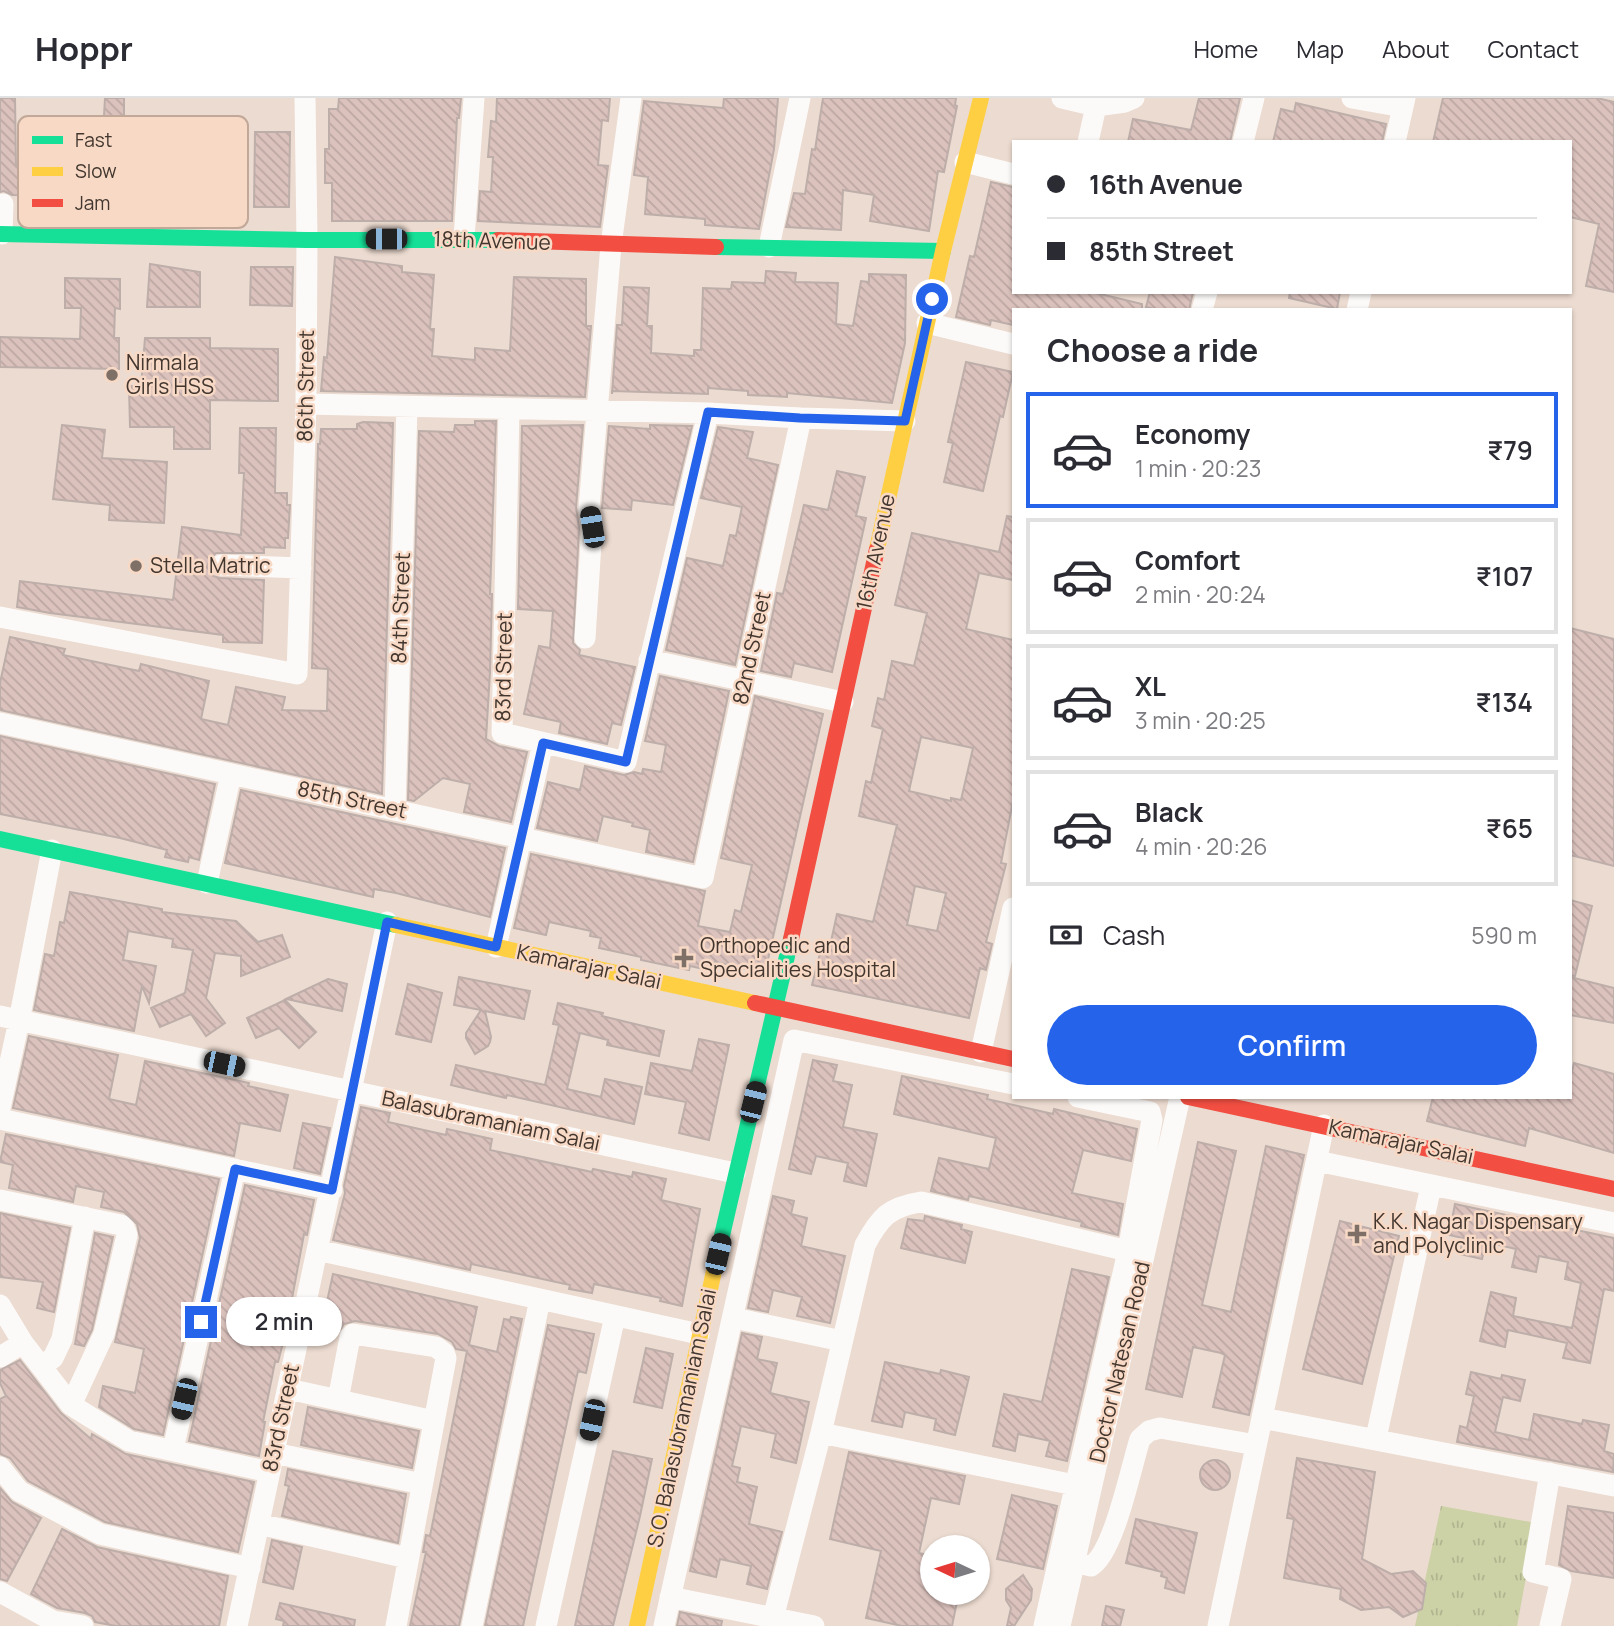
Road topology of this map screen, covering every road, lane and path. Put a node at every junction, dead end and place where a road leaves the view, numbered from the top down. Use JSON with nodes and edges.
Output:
{"nodes":[{"id":1,"x":305,"y":98,"type":"edge"},
{"id":2,"x":474,"y":98,"type":"edge"},
{"id":3,"x":631,"y":98,"type":"edge"},
{"id":4,"x":800,"y":98,"type":"edge"},
{"id":5,"x":981,"y":98,"type":"edge"},
{"id":6,"x":1062,"y":98,"type":"edge"},
{"id":7,"x":1134,"y":98,"type":"edge"},
{"id":8,"x":1254,"y":98,"type":"edge"},
{"id":9,"x":1352,"y":98,"type":"edge"},
{"id":10,"x":1404,"y":103,"type":"edge"},
{"id":11,"x":1096,"y":106,"type":"junction"},
{"id":12,"x":1088,"y":140,"type":"edge"},
{"id":13,"x":1244,"y":140,"type":"edge"},
{"id":14,"x":1395,"y":140,"type":"edge"},
{"id":15,"x":965,"y":162,"type":"junction"},
{"id":16,"x":1012,"y":174,"type":"edge"},
{"id":17,"x":3,"y":204,"type":"dead end"},
{"id":18,"x":1,"y":234,"type":"edge"},
{"id":19,"x":464,"y":239,"type":"junction"},
{"id":20,"x":307,"y":240,"type":"junction"},
{"id":21,"x":611,"y":245,"type":"junction"},
{"id":22,"x":769,"y":247,"type":"junction"},
{"id":23,"x":943,"y":251,"type":"junction"},
{"id":24,"x":927,"y":323,"type":"junction"},
{"id":25,"x":1012,"y":344,"type":"edge"},
{"id":26,"x":306,"y":404,"type":"junction"},
{"id":27,"x":407,"y":407,"type":"junction"},
{"id":28,"x":509,"y":410,"type":"junction"},
{"id":29,"x":597,"y":412,"type":"junction"},
{"id":30,"x":708,"y":412,"type":"junction"},
{"id":31,"x":800,"y":418,"type":"junction"},
{"id":32,"x":905,"y":421,"type":"junction"},
{"id":33,"x":221,"y":565,"type":"dead end"},
{"id":34,"x":300,"y":568,"type":"junction"},
{"id":35,"x":0,"y":617,"type":"edge"},
{"id":36,"x":584,"y":638,"type":"dead end"},
{"id":37,"x":649,"y":660,"type":"junction"},
{"id":38,"x":745,"y":680,"type":"junction"},
{"id":39,"x":843,"y":702,"type":"junction"},
{"id":40,"x":0,"y":723,"type":"edge"},
{"id":41,"x":543,"y":743,"type":"junction"},
{"id":42,"x":231,"y":774,"type":"junction"},
{"id":43,"x":395,"y":810,"type":"junction"},
{"id":44,"x":0,"y":839,"type":"edge"},
{"id":45,"x":522,"y":839,"type":"junction"},
{"id":46,"x":52,"y":850,"type":"junction"},
{"id":47,"x":703,"y":878,"type":"joint"},
{"id":48,"x":207,"y":883,"type":"junction"},
{"id":49,"x":1012,"y":912,"type":"edge"},
{"id":50,"x":387,"y":922,"type":"junction"},
{"id":51,"x":496,"y":947,"type":"junction"},
{"id":52,"x":776,"y":1006,"type":"junction"},
{"id":53,"x":10,"y":1019,"type":"edge"},
{"id":54,"x":981,"y":1052,"type":"junction"},
{"id":55,"x":1012,"y":1059,"type":"edge"},
{"id":56,"x":1012,"y":1084,"type":"edge"},
{"id":57,"x":352,"y":1091,"type":"junction"},
{"id":58,"x":1088,"y":1099,"type":"edge"},
{"id":59,"x":1180,"y":1099,"type":"edge"},
{"id":60,"x":1198,"y":1099,"type":"edge"},
{"id":61,"x":0,"y":1108,"type":"edge"},
{"id":62,"x":0,"y":1119,"type":"edge"},
{"id":63,"x":1324,"y":1125,"type":"junction"},
{"id":64,"x":1317,"y":1161,"type":"junction"},
{"id":65,"x":235,"y":1169,"type":"junction"},
{"id":66,"x":736,"y":1173,"type":"junction"},
{"id":67,"x":1431,"y":1186,"type":"junction"},
{"id":68,"x":1614,"y":1189,"type":"edge"},
{"id":69,"x":332,"y":1190,"type":"junction"},
{"id":70,"x":0,"y":1200,"type":"edge"},
{"id":71,"x":85,"y":1217,"type":"junction"},
{"id":72,"x":1614,"y":1223,"type":"edge"},
{"id":73,"x":317,"y":1250,"type":"junction"},
{"id":74,"x":1128,"y":1251,"type":"junction"},
{"id":75,"x":540,"y":1299,"type":"junction"},
{"id":76,"x":0,"y":1305,"type":"edge"},
{"id":77,"x":615,"y":1316,"type":"junction"},
{"id":78,"x":734,"y":1318,"type":"junction"},
{"id":79,"x":699,"y":1334,"type":"junction"},
{"id":80,"x":842,"y":1341,"type":"junction"},
{"id":81,"x":23,"y":1343,"type":"junction"},
{"id":82,"x":0,"y":1357,"type":"edge"},
{"id":83,"x":41,"y":1366,"type":"junction"},
{"id":84,"x":288,"y":1388,"type":"junction"},
{"id":85,"x":338,"y":1400,"type":"junction"},
{"id":86,"x":71,"y":1405,"type":"junction"},
{"id":87,"x":1262,"y":1418,"type":"junction"},
{"id":88,"x":434,"y":1421,"type":"junction"},
{"id":89,"x":821,"y":1433,"type":"junction"},
{"id":90,"x":1376,"y":1438,"type":"junction"},
{"id":91,"x":1256,"y":1445,"type":"junction"},
{"id":92,"x":173,"y":1450,"type":"junction"},
{"id":93,"x":272,"y":1463,"type":"junction"},
{"id":94,"x":0,"y":1467,"type":"edge"},
{"id":95,"x":1550,"y":1474,"type":"junction"},
{"id":96,"x":422,"y":1484,"type":"junction"},
{"id":97,"x":1614,"y":1486,"type":"edge"},
{"id":98,"x":1083,"y":1487,"type":"junction"},
{"id":99,"x":259,"y":1524,"type":"junction"},
{"id":100,"x":407,"y":1558,"type":"junction"},
{"id":101,"x":1074,"y":1562,"type":"junction"},
{"id":102,"x":250,"y":1568,"type":"junction"},
{"id":103,"x":0,"y":1592,"type":"edge"},
{"id":104,"x":670,"y":1597,"type":"junction"},
{"id":105,"x":772,"y":1622,"type":"edge"},
{"id":106,"x":83,"y":1626,"type":"edge"},
{"id":107,"x":237,"y":1626,"type":"edge"},
{"id":108,"x":396,"y":1626,"type":"edge"},
{"id":109,"x":471,"y":1626,"type":"edge"},
{"id":110,"x":546,"y":1626,"type":"edge"},
{"id":111,"x":637,"y":1626,"type":"edge"},
{"id":112,"x":664,"y":1626,"type":"edge"},
{"id":113,"x":814,"y":1626,"type":"edge"},
{"id":114,"x":1044,"y":1626,"type":"edge"},
{"id":115,"x":1060,"y":1626,"type":"edge"},
{"id":116,"x":1218,"y":1626,"type":"edge"},
{"id":117,"x":1550,"y":1626,"type":"edge"}],
"edges":[{"from":1,"to":20,"type":"street","name":"86th Street"},
{"from":2,"to":19,"type":"street"},
{"from":3,"to":21,"type":"street"},
{"from":4,"to":22,"type":"street"},
{"from":5,"to":15,"type":"street","name":"16th Avenue"},
{"from":6,"to":11,"type":"street"},
{"from":7,"to":11,"type":"street"},
{"from":8,"to":13,"type":"street"},
{"from":9,"to":10,"type":"street"},
{"from":10,"to":14,"type":"street"},
{"from":11,"to":12,"type":"street"},
{"from":15,"to":16,"type":"street"},
{"from":15,"to":23,"type":"street","name":"16th Avenue"},
{"from":17,"to":18,"type":"street"},
{"from":18,"to":20,"type":"street","name":"18th Avenue"},
{"from":19,"to":20,"type":"street","name":"18th Avenue"},
{"from":19,"to":21,"type":"street","name":"18th Avenue"},
{"from":20,"to":26,"type":"street","name":"86th Street"},
{"from":21,"to":22,"type":"street","name":"18th Avenue"},
{"from":21,"to":29,"type":"street"},
{"from":22,"to":23,"type":"street","name":"18th Avenue"},
{"from":23,"to":24,"type":"street","name":"16th Avenue"},
{"from":24,"to":25,"type":"street"},
{"from":24,"to":32,"type":"street","name":"16th Avenue"},
{"from":26,"to":27,"type":"street"},
{"from":26,"to":34,"type":"street","name":"86th Street"},
{"from":27,"to":28,"type":"street"},
{"from":27,"to":43,"type":"street","name":"84th Street"},
{"from":28,"to":29,"type":"street"},
{"from":28,"to":41,"type":"street","name":"83rd Street"},
{"from":29,"to":30,"type":"street"},
{"from":29,"to":36,"type":"street"},
{"from":30,"to":31,"type":"street"},
{"from":30,"to":37,"type":"street","name":"83rd Street"},
{"from":31,"to":32,"type":"street"},
{"from":31,"to":38,"type":"street","name":"82nd Street"},
{"from":32,"to":39,"type":"street","name":"16th Avenue"},
{"from":33,"to":34,"type":"street"},
{"from":34,"to":35,"type":"street","name":"86th Street"},
{"from":37,"to":38,"type":"street"},
{"from":37,"to":41,"type":"street","name":"83rd Street"},
{"from":38,"to":39,"type":"street"},
{"from":38,"to":47,"type":"street","name":"82nd Street"},
{"from":39,"to":52,"type":"street","name":"16th Avenue"},
{"from":40,"to":42,"type":"street","name":"85th Street"},
{"from":41,"to":45,"type":"street"},
{"from":42,"to":43,"type":"street","name":"85th Street"},
{"from":42,"to":48,"type":"street"},
{"from":43,"to":45,"type":"street","name":"85th Street"},
{"from":44,"to":46,"type":"street","name":"Kamarajar Salai"},
{"from":45,"to":47,"type":"street","name":"85th Street"},
{"from":45,"to":51,"type":"street"},
{"from":46,"to":48,"type":"street","name":"Kamarajar Salai"},
{"from":46,"to":53,"type":"street"},
{"from":48,"to":50,"type":"street","name":"Kamarajar Salai"},
{"from":49,"to":54,"type":"street"},
{"from":50,"to":51,"type":"street","name":"Kamarajar Salai"},
{"from":50,"to":57,"type":"street","name":"83rd Street"},
{"from":51,"to":52,"type":"street","name":"Kamarajar Salai"},
{"from":52,"to":54,"type":"street","name":"Kamarajar Salai"},
{"from":52,"to":66,"type":"street","name":"S.O. Balasubramaniam Salai"},
{"from":53,"to":57,"type":"street","name":"Balasubramaniam Salai"},
{"from":53,"to":61,"type":"street"},
{"from":54,"to":55,"type":"street","name":"Kamarajar Salai"},
{"from":56,"to":78,"type":"street"},
{"from":57,"to":66,"type":"street","name":"Balasubramaniam Salai"},
{"from":57,"to":69,"type":"street","name":"83rd Street"},
{"from":58,"to":74,"type":"street"},
{"from":59,"to":98,"type":"street","name":"Doctor Natesan Road"},
{"from":60,"to":63,"type":"street","name":"Kamarajar Salai"},
{"from":62,"to":65,"type":"street"},
{"from":63,"to":64,"type":"street"},
{"from":63,"to":68,"type":"street","name":"Kamarajar Salai"},
{"from":64,"to":67,"type":"street"},
{"from":64,"to":87,"type":"street"},
{"from":65,"to":69,"type":"street"},
{"from":65,"to":92,"type":"street"},
{"from":66,"to":79,"type":"street","name":"S.O. Balasubramaniam Salai"},
{"from":67,"to":72,"type":"street"},
{"from":67,"to":90,"type":"street"},
{"from":69,"to":73,"type":"street","name":"83rd Street"},
{"from":70,"to":71,"type":"street"},
{"from":71,"to":83,"type":"street"},
{"from":71,"to":86,"type":"street"},
{"from":73,"to":75,"type":"street"},
{"from":73,"to":84,"type":"street","name":"83rd Street"},
{"from":74,"to":80,"type":"street"},
{"from":74,"to":98,"type":"street"},
{"from":75,"to":77,"type":"street"},
{"from":75,"to":109,"type":"street"},
{"from":76,"to":81,"type":"street"},
{"from":77,"to":79,"type":"street"},
{"from":77,"to":110,"type":"street"},
{"from":78,"to":80,"type":"street"},
{"from":78,"to":104,"type":"street"},
{"from":79,"to":111,"type":"street","name":"S.O. Balasubramaniam Salai"},
{"from":80,"to":89,"type":"street"},
{"from":81,"to":82,"type":"street"},
{"from":81,"to":83,"type":"street"},
{"from":83,"to":86,"type":"street"},
{"from":84,"to":85,"type":"street"},
{"from":84,"to":93,"type":"street","name":"83rd Street"},
{"from":85,"to":88,"type":"street"},
{"from":85,"to":88,"type":"street"},
{"from":86,"to":92,"type":"street"},
{"from":87,"to":90,"type":"street"},
{"from":87,"to":91,"type":"street"},
{"from":88,"to":96,"type":"street"},
{"from":89,"to":98,"type":"street"},
{"from":89,"to":105,"type":"street"},
{"from":90,"to":95,"type":"street"},
{"from":91,"to":101,"type":"street"},
{"from":91,"to":116,"type":"street"},
{"from":92,"to":93,"type":"street"},
{"from":93,"to":96,"type":"street"},
{"from":93,"to":99,"type":"street","name":"83rd Street"},
{"from":94,"to":102,"type":"street"},
{"from":95,"to":97,"type":"street"},
{"from":95,"to":117,"type":"street"},
{"from":96,"to":100,"type":"street"},
{"from":98,"to":101,"type":"street","name":"Doctor Natesan Road"},
{"from":98,"to":114,"type":"street"},
{"from":99,"to":100,"type":"street"},
{"from":99,"to":102,"type":"street","name":"83rd Street"},
{"from":100,"to":108,"type":"street"},
{"from":101,"to":115,"type":"street","name":"Doctor Natesan Road"},
{"from":102,"to":107,"type":"street","name":"83rd Street"},
{"from":103,"to":106,"type":"street"},
{"from":104,"to":105,"type":"street"},
{"from":104,"to":112,"type":"street"},
{"from":105,"to":113,"type":"street"}]}
